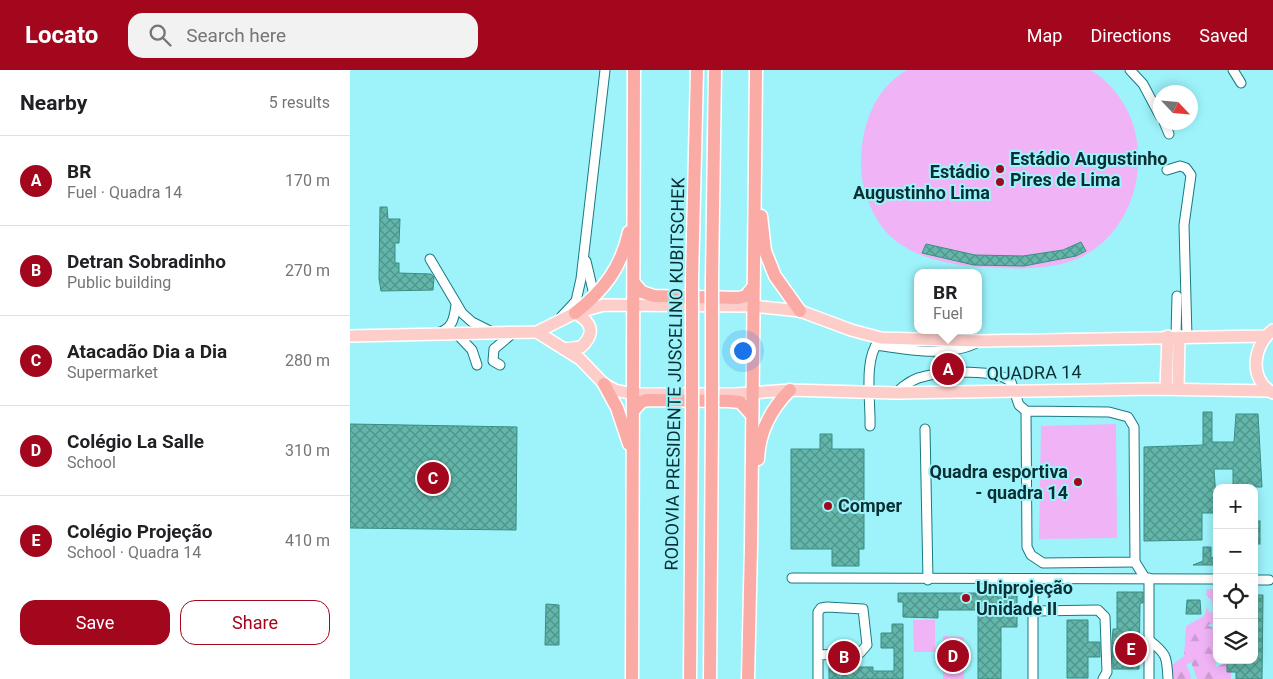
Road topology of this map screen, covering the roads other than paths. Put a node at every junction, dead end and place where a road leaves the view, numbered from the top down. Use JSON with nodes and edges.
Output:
{"nodes":[{"id":1,"x":605,"y":70,"type":"edge"},
{"id":2,"x":634,"y":70,"type":"edge"},
{"id":3,"x":697,"y":70,"type":"edge"},
{"id":4,"x":715,"y":70,"type":"edge"},
{"id":5,"x":756,"y":70,"type":"edge"},
{"id":6,"x":1130,"y":70,"type":"edge"},
{"id":7,"x":1233,"y":70,"type":"edge"},
{"id":8,"x":1241,"y":83,"type":"dead end"},
{"id":9,"x":1153,"y":103,"type":"edge"},
{"id":10,"x":1167,"y":130,"type":"edge"},
{"id":11,"x":1169,"y":134,"type":"dead end"},
{"id":12,"x":755,"y":158,"type":"junction"},
{"id":13,"x":1167,"y":170,"type":"dead end"},
{"id":14,"x":634,"y":205,"type":"junction"},
{"id":15,"x":584,"y":251,"type":"junction"},
{"id":16,"x":430,"y":259,"type":"dead end"},
{"id":17,"x":634,"y":283,"type":"junction"},
{"id":18,"x":753,"y":287,"type":"junction"},
{"id":19,"x":1177,"y":296,"type":"dead end"},
{"id":20,"x":596,"y":302,"type":"junction"},
{"id":21,"x":456,"y":306,"type":"junction"},
{"id":22,"x":634,"y":306,"type":"junction"},
{"id":23,"x":753,"y":306,"type":"junction"},
{"id":24,"x":800,"y":311,"type":"junction"},
{"id":25,"x":575,"y":313,"type":"junction"},
{"id":26,"x":558,"y":320,"type":"junction"},
{"id":27,"x":537,"y":332,"type":"junction"},
{"id":28,"x":513,"y":333,"type":"junction"},
{"id":29,"x":1269,"y":333,"type":"edge"},
{"id":30,"x":457,"y":334,"type":"junction"},
{"id":31,"x":494,"y":334,"type":"junction"},
{"id":32,"x":433,"y":335,"type":"junction"},
{"id":33,"x":350,"y":336,"type":"edge"},
{"id":34,"x":1178,"y":337,"type":"junction"},
{"id":35,"x":878,"y":342,"type":"junction"},
{"id":36,"x":564,"y":349,"type":"junction"},
{"id":37,"x":477,"y":365,"type":"dead end"},
{"id":38,"x":500,"y":365,"type":"dead end"},
{"id":39,"x":633,"y":378,"type":"junction"},
{"id":40,"x":604,"y":384,"type":"junction"},
{"id":41,"x":790,"y":390,"type":"junction"},
{"id":42,"x":1014,"y":390,"type":"junction"},
{"id":43,"x":1166,"y":390,"type":"junction"},
{"id":44,"x":1178,"y":390,"type":"junction"},
{"id":45,"x":1271,"y":392,"type":"edge"},
{"id":46,"x":752,"y":393,"type":"junction"},
{"id":47,"x":871,"y":393,"type":"junction"},
{"id":48,"x":896,"y":393,"type":"junction"},
{"id":49,"x":633,"y":394,"type":"junction"},
{"id":50,"x":650,"y":394,"type":"junction"},
{"id":51,"x":633,"y":411,"type":"junction"},
{"id":52,"x":1026,"y":412,"type":"junction"},
{"id":53,"x":751,"y":414,"type":"junction"},
{"id":54,"x":870,"y":426,"type":"dead end"},
{"id":55,"x":925,"y":429,"type":"dead end"},
{"id":56,"x":633,"y":460,"type":"junction"},
{"id":57,"x":751,"y":546,"type":"junction"},
{"id":58,"x":1135,"y":562,"type":"junction"},
{"id":59,"x":792,"y":578,"type":"dead end"},
{"id":60,"x":1147,"y":578,"type":"junction"},
{"id":61,"x":1033,"y":579,"type":"junction"},
{"id":62,"x":1213,"y":579,"type":"edge"},
{"id":63,"x":928,"y":580,"type":"junction"},
{"id":64,"x":1258,"y":580,"type":"edge"},
{"id":65,"x":1272,"y":580,"type":"edge"},
{"id":66,"x":1034,"y":611,"type":"junction"},
{"id":67,"x":1150,"y":640,"type":"junction"},
{"id":68,"x":819,"y":655,"type":"junction"},
{"id":69,"x":632,"y":679,"type":"edge"},
{"id":70,"x":690,"y":679,"type":"edge"},
{"id":71,"x":710,"y":679,"type":"edge"},
{"id":72,"x":748,"y":679,"type":"edge"},
{"id":73,"x":818,"y":679,"type":"edge"},
{"id":74,"x":1033,"y":679,"type":"edge"},
{"id":75,"x":1102,"y":679,"type":"edge"},
{"id":76,"x":1150,"y":679,"type":"edge"},
{"id":77,"x":1168,"y":679,"type":"edge"}],
"edges":[{"from":1,"to":15,"type":"street"},
{"from":2,"to":14,"type":"highway"},
{"from":3,"to":70,"type":"highway","name":"RODOVIA PRESIDENTE JUSCELINO KUBITSCHEK","bridge":true},
{"from":4,"to":71,"type":"highway","name":"RODOVIA PRESIDENTE JUSCELINO KUBITSCHEK","bridge":true},
{"from":5,"to":12,"type":"highway"},
{"from":6,"to":9,"type":"street"},
{"from":7,"to":8,"type":"street"},
{"from":10,"to":11,"type":"street"},
{"from":12,"to":18,"type":"highway"},
{"from":12,"to":24,"type":"highway"},
{"from":13,"to":34,"type":"street"},
{"from":14,"to":17,"type":"highway"},
{"from":14,"to":20,"type":"highway"},
{"from":15,"to":20,"type":"street"},
{"from":15,"to":26,"type":"street"},
{"from":16,"to":21,"type":"street"},
{"from":17,"to":18,"type":"highway"},
{"from":17,"to":22,"type":"highway"},
{"from":18,"to":23,"type":"highway"},
{"from":19,"to":34,"type":"street"},
{"from":20,"to":22,"type":"main road"},
{"from":20,"to":25,"type":"highway"},
{"from":21,"to":31,"type":"street"},
{"from":21,"to":32,"type":"street"},
{"from":22,"to":23,"type":"main road"},
{"from":22,"to":39,"type":"highway"},
{"from":23,"to":24,"type":"main road"},
{"from":23,"to":46,"type":"highway"},
{"from":24,"to":35,"type":"main road"},
{"from":25,"to":26,"type":"main road"},
{"from":25,"to":36,"type":"main road"},
{"from":26,"to":27,"type":"main road"},
{"from":27,"to":28,"type":"main road"},
{"from":27,"to":36,"type":"main road"},
{"from":28,"to":31,"type":"main road"},
{"from":28,"to":38,"type":"street"},
{"from":29,"to":34,"type":"main road"},
{"from":29,"to":45,"type":"main road"},
{"from":30,"to":31,"type":"main road"},
{"from":30,"to":32,"type":"main road"},
{"from":30,"to":37,"type":"street"},
{"from":32,"to":33,"type":"main road"},
{"from":34,"to":35,"type":"main road"},
{"from":34,"to":43,"type":"main road"},
{"from":34,"to":44,"type":"main road"},
{"from":35,"to":47,"type":"street"},
{"from":36,"to":40,"type":"main road"},
{"from":39,"to":49,"type":"highway"},
{"from":39,"to":50,"type":"highway"},
{"from":40,"to":49,"type":"main road","name":"QUADRA 14"},
{"from":40,"to":56,"type":"highway"},
{"from":41,"to":46,"type":"main road","name":"QUADRA 14"},
{"from":41,"to":47,"type":"main road","name":"QUADRA 14"},
{"from":41,"to":57,"type":"highway"},
{"from":42,"to":43,"type":"main road","name":"QUADRA 14"},
{"from":42,"to":48,"type":"main road","name":"QUADRA 14"},
{"from":42,"to":48,"type":"street"},
{"from":42,"to":52,"type":"street"},
{"from":43,"to":44,"type":"main road","name":"QUADRA 14"},
{"from":44,"to":45,"type":"main road","name":"QUADRA 14"},
{"from":46,"to":50,"type":"main road","name":"QUADRA 14"},
{"from":46,"to":53,"type":"highway"},
{"from":47,"to":48,"type":"main road","name":"QUADRA 14"},
{"from":47,"to":54,"type":"street"},
{"from":49,"to":50,"type":"main road","name":"QUADRA 14"},
{"from":49,"to":51,"type":"highway"},
{"from":51,"to":53,"type":"highway"},
{"from":51,"to":56,"type":"highway"},
{"from":52,"to":58,"type":"street"},
{"from":52,"to":58,"type":"street"},
{"from":53,"to":57,"type":"highway"},
{"from":55,"to":63,"type":"street"},
{"from":56,"to":69,"type":"highway"},
{"from":57,"to":72,"type":"highway"},
{"from":58,"to":60,"type":"street"},
{"from":59,"to":63,"type":"street"},
{"from":60,"to":61,"type":"street"},
{"from":60,"to":62,"type":"street"},
{"from":60,"to":67,"type":"street"},
{"from":61,"to":63,"type":"street"},
{"from":61,"to":66,"type":"street"},
{"from":64,"to":65,"type":"street"},
{"from":66,"to":74,"type":"street"},
{"from":66,"to":75,"type":"street"},
{"from":67,"to":76,"type":"street"},
{"from":67,"to":77,"type":"street"},
{"from":68,"to":68,"type":"street"},
{"from":68,"to":73,"type":"street"}]}
